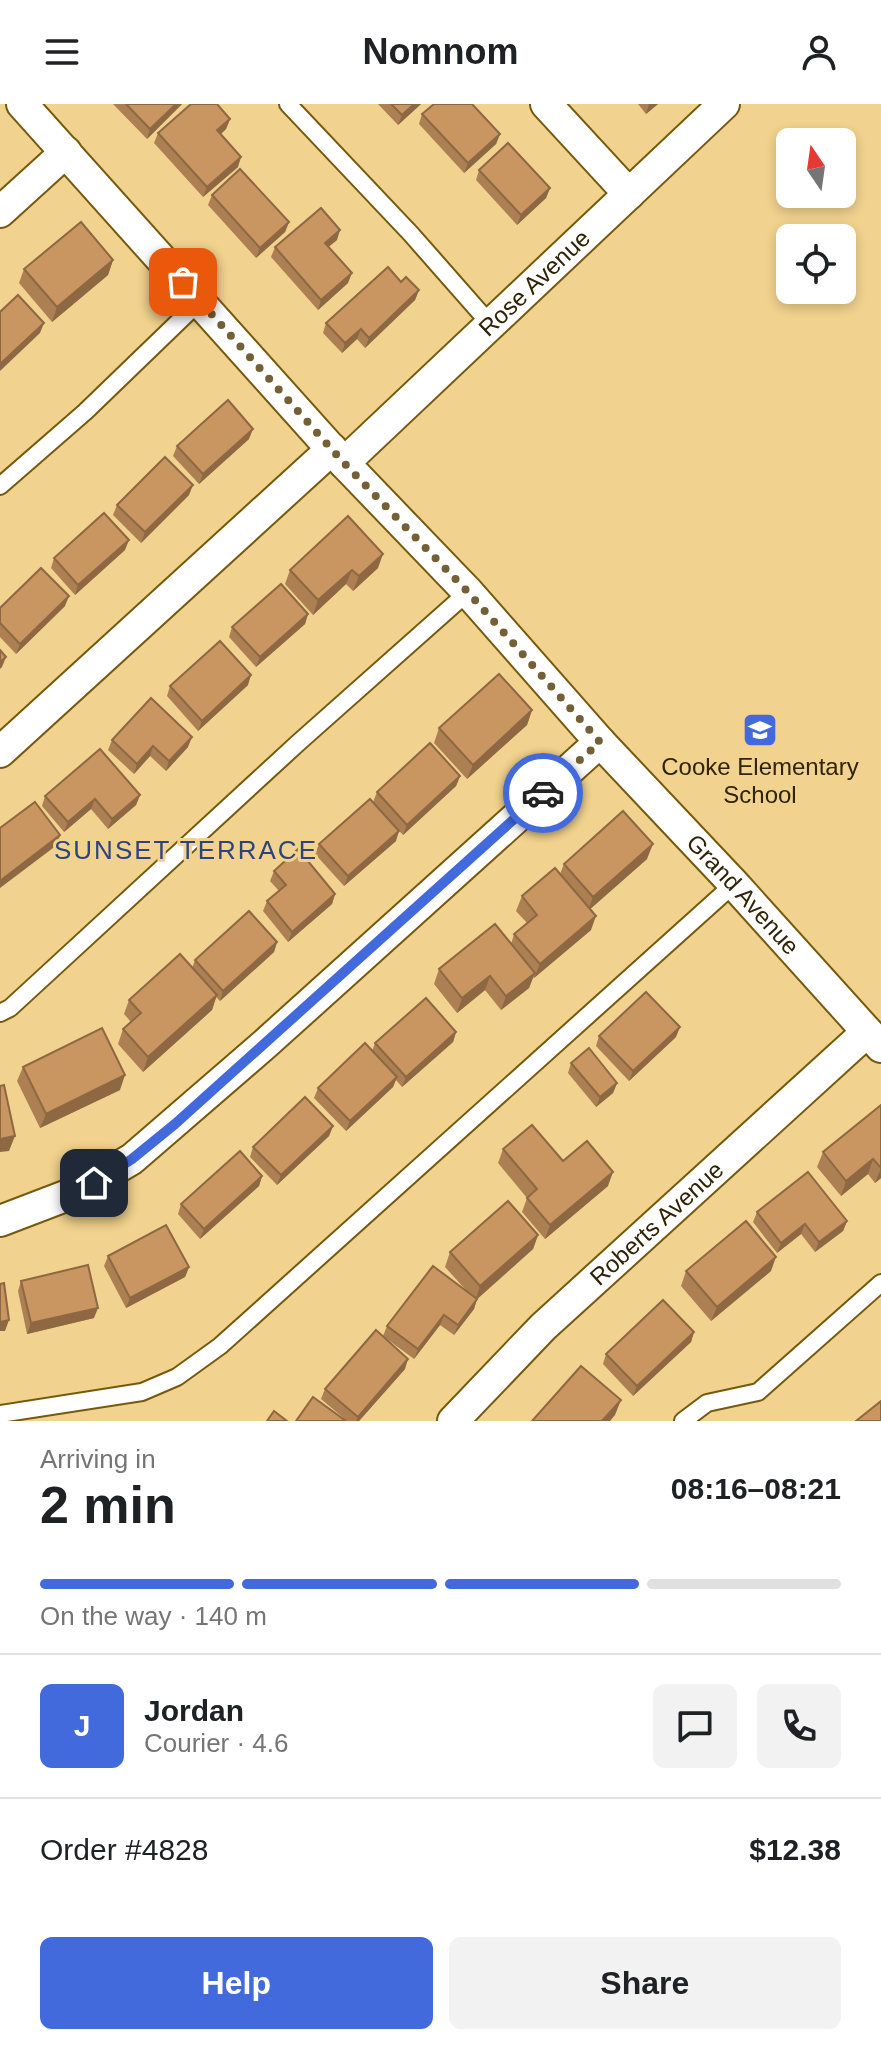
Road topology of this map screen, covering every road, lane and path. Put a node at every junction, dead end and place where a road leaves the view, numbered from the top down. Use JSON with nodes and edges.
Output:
{"nodes":[{"id":1,"x":22,"y":104,"type":"edge"},
{"id":2,"x":288,"y":104,"type":"edge"},
{"id":3,"x":546,"y":104,"type":"edge"},
{"id":4,"x":724,"y":104,"type":"edge"},
{"id":5,"x":66,"y":152,"type":"junction"},
{"id":6,"x":629,"y":194,"type":"junction"},
{"id":7,"x":0,"y":212,"type":"edge"},
{"id":8,"x":200,"y":301,"type":"junction"},
{"id":9,"x":491,"y":325,"type":"junction"},
{"id":10,"x":338,"y":456,"type":"junction"},
{"id":11,"x":0,"y":486,"type":"edge"},
{"id":12,"x":468,"y":592,"type":"junction"},
{"id":13,"x":600,"y":742,"type":"junction"},
{"id":14,"x":0,"y":752,"type":"edge"},
{"id":15,"x":734,"y":884,"type":"junction"},
{"id":16,"x":0,"y":1013,"type":"edge"},
{"id":17,"x":874,"y":1040,"type":"edge"},
{"id":18,"x":0,"y":1221,"type":"edge"},
{"id":19,"x":881,"y":1283,"type":"edge"},
{"id":20,"x":0,"y":1414,"type":"edge"},
{"id":21,"x":453,"y":1421,"type":"edge"},
{"id":22,"x":683,"y":1421,"type":"edge"}],
"edges":[{"from":1,"to":5,"type":"street","name":"Grand Avenue"},
{"from":2,"to":9,"type":"lane"},
{"from":3,"to":6,"type":"street"},
{"from":4,"to":6,"type":"street","name":"Rose Avenue"},
{"from":5,"to":7,"type":"street"},
{"from":5,"to":8,"type":"street","name":"Grand Avenue"},
{"from":6,"to":9,"type":"street","name":"Rose Avenue"},
{"from":8,"to":10,"type":"street","name":"Grand Avenue"},
{"from":8,"to":11,"type":"lane"},
{"from":9,"to":10,"type":"street","name":"Rose Avenue"},
{"from":10,"to":12,"type":"street","name":"Grand Avenue"},
{"from":10,"to":14,"type":"street","name":"Rose Avenue"},
{"from":12,"to":13,"type":"street","name":"Grand Avenue"},
{"from":12,"to":16,"type":"lane"},
{"from":13,"to":15,"type":"street","name":"Grand Avenue"},
{"from":13,"to":18,"type":"street"},
{"from":15,"to":17,"type":"street","name":"Grand Avenue"},
{"from":15,"to":20,"type":"lane"},
{"from":17,"to":21,"type":"street","name":"Roberts Avenue"},
{"from":19,"to":22,"type":"lane"}]}
